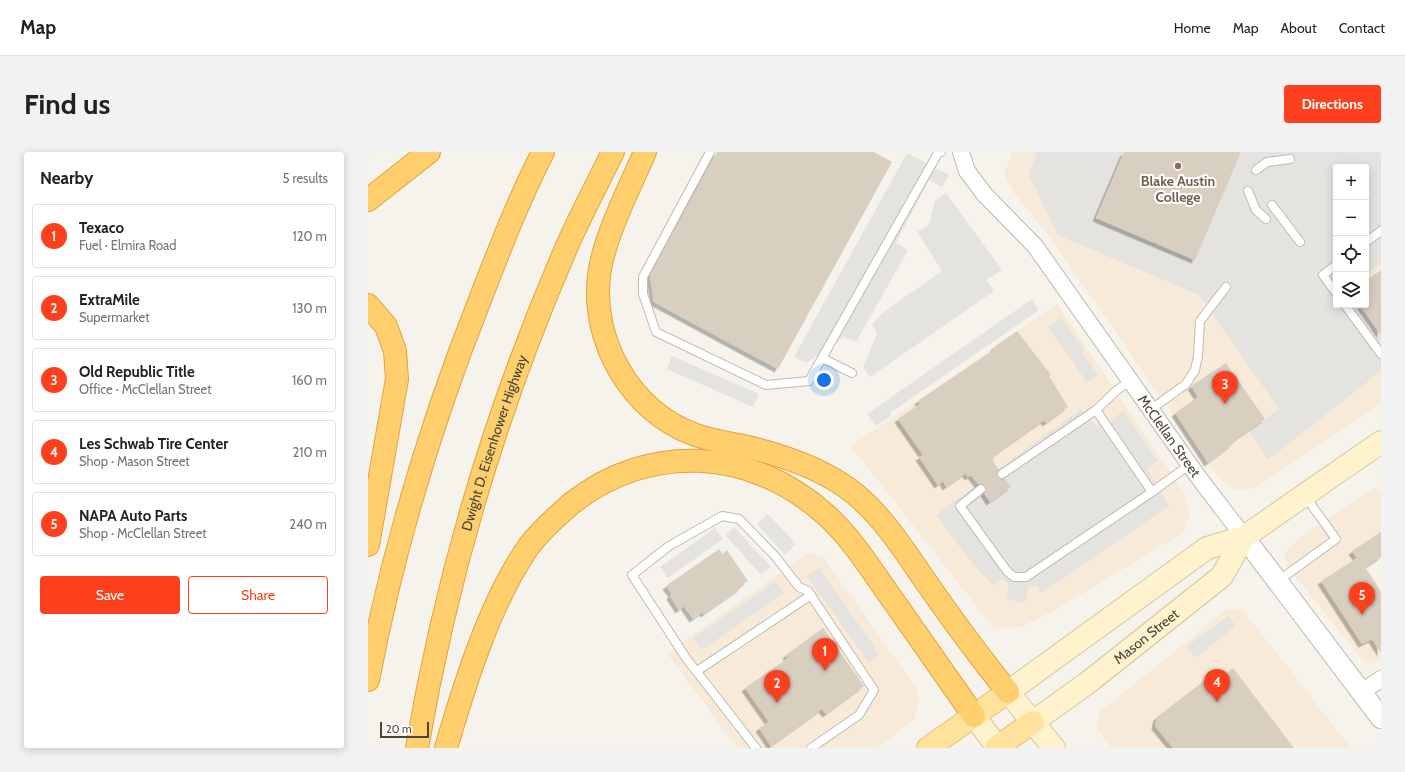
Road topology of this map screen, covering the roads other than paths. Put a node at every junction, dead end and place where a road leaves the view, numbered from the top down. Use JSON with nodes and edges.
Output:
{"nodes":[{"id":1,"x":429,"y":152,"type":"edge"},
{"id":2,"x":543,"y":152,"type":"edge"},
{"id":3,"x":613,"y":152,"type":"edge"},
{"id":4,"x":645,"y":152,"type":"edge"},
{"id":5,"x":710,"y":152,"type":"edge"},
{"id":6,"x":938,"y":152,"type":"edge"},
{"id":7,"x":961,"y":152,"type":"edge"},
{"id":8,"x":1290,"y":159,"type":"dead end"},
{"id":9,"x":1256,"y":170,"type":"dead end"},
{"id":10,"x":1248,"y":191,"type":"dead end"},
{"id":11,"x":368,"y":200,"type":"edge"},
{"id":12,"x":1272,"y":205,"type":"dead end"},
{"id":13,"x":1266,"y":220,"type":"dead end"},
{"id":14,"x":1381,"y":230,"type":"edge"},
{"id":15,"x":1369,"y":240,"type":"edge"},
{"id":16,"x":1300,"y":242,"type":"dead end"},
{"id":17,"x":1333,"y":267,"type":"edge"},
{"id":18,"x":1226,"y":287,"type":"dead end"},
{"id":19,"x":1333,"y":289,"type":"edge"},
{"id":20,"x":368,"y":305,"type":"edge"},
{"id":21,"x":1347,"y":308,"type":"edge"},
{"id":22,"x":1381,"y":354,"type":"edge"},
{"id":23,"x":822,"y":358,"type":"junction"},
{"id":24,"x":852,"y":373,"type":"dead end"},
{"id":25,"x":1130,"y":381,"type":"junction"},
{"id":26,"x":1096,"y":410,"type":"junction"},
{"id":27,"x":1150,"y":410,"type":"junction"},
{"id":28,"x":1381,"y":442,"type":"edge"},
{"id":29,"x":1189,"y":465,"type":"junction"},
{"id":30,"x":1002,"y":474,"type":"dead end"},
{"id":31,"x":981,"y":489,"type":"dead end"},
{"id":32,"x":1152,"y":492,"type":"junction"},
{"id":33,"x":1304,"y":495,"type":"junction"},
{"id":34,"x":1244,"y":537,"type":"junction"},
{"id":35,"x":368,"y":545,"type":"edge"},
{"id":36,"x":1278,"y":580,"type":"junction"},
{"id":37,"x":811,"y":595,"type":"junction"},
{"id":38,"x":697,"y":671,"type":"junction"},
{"id":39,"x":1381,"y":679,"type":"edge"},
{"id":40,"x":368,"y":680,"type":"edge"},
{"id":41,"x":1008,"y":692,"type":"junction"},
{"id":42,"x":1360,"y":693,"type":"junction"},
{"id":43,"x":974,"y":716,"type":"junction"},
{"id":44,"x":1381,"y":718,"type":"edge"},
{"id":45,"x":1033,"y":722,"type":"junction"},
{"id":46,"x":417,"y":748,"type":"edge"},
{"id":47,"x":446,"y":748,"type":"edge"},
{"id":48,"x":756,"y":748,"type":"edge"},
{"id":49,"x":811,"y":748,"type":"edge"},
{"id":50,"x":928,"y":748,"type":"edge"},
{"id":51,"x":997,"y":748,"type":"edge"},
{"id":52,"x":1054,"y":748,"type":"edge"}],
"edges":[{"from":1,"to":11,"type":"highway"},
{"from":2,"to":40,"type":"highway"},
{"from":3,"to":46,"type":"highway","name":"Dwight D. Eisenhower Highway"},
{"from":4,"to":41,"type":"highway"},
{"from":5,"to":23,"type":"lane"},
{"from":6,"to":23,"type":"lane"},
{"from":7,"to":25,"type":"street","name":"McClellan Street"},
{"from":8,"to":9,"type":"lane"},
{"from":10,"to":13,"type":"lane"},
{"from":12,"to":16,"type":"lane"},
{"from":14,"to":15,"type":"lane"},
{"from":17,"to":19,"type":"lane"},
{"from":18,"to":27,"type":"lane"},
{"from":20,"to":35,"type":"highway"},
{"from":21,"to":22,"type":"lane"},
{"from":23,"to":24,"type":"lane"},
{"from":25,"to":26,"type":"lane"},
{"from":25,"to":27,"type":"street","name":"McClellan Street"},
{"from":26,"to":30,"type":"lane"},
{"from":26,"to":32,"type":"lane"},
{"from":27,"to":29,"type":"street","name":"McClellan Street"},
{"from":28,"to":33,"type":"main road","name":"Mason Street"},
{"from":29,"to":32,"type":"lane"},
{"from":29,"to":34,"type":"street","name":"McClellan Street"},
{"from":31,"to":32,"type":"lane"},
{"from":33,"to":34,"type":"main road","name":"Mason Street"},
{"from":33,"to":36,"type":"lane"},
{"from":34,"to":36,"type":"street","name":"McClellan Street"},
{"from":34,"to":41,"type":"main road","name":"Mason Street"},
{"from":34,"to":45,"type":"main road","name":"Mason Street"},
{"from":36,"to":42,"type":"street","name":"McClellan Street"},
{"from":37,"to":38,"type":"lane"},
{"from":37,"to":38,"type":"lane"},
{"from":37,"to":49,"type":"lane"},
{"from":38,"to":48,"type":"lane"},
{"from":39,"to":42,"type":"street"},
{"from":41,"to":43,"type":"main road"},
{"from":41,"to":45,"type":"main road"},
{"from":42,"to":44,"type":"street","name":"McClellan Street"},
{"from":43,"to":47,"type":"highway"},
{"from":43,"to":50,"type":"main road"},
{"from":43,"to":51,"type":"main road"},
{"from":45,"to":51,"type":"main road"},
{"from":45,"to":52,"type":"main road"}]}
